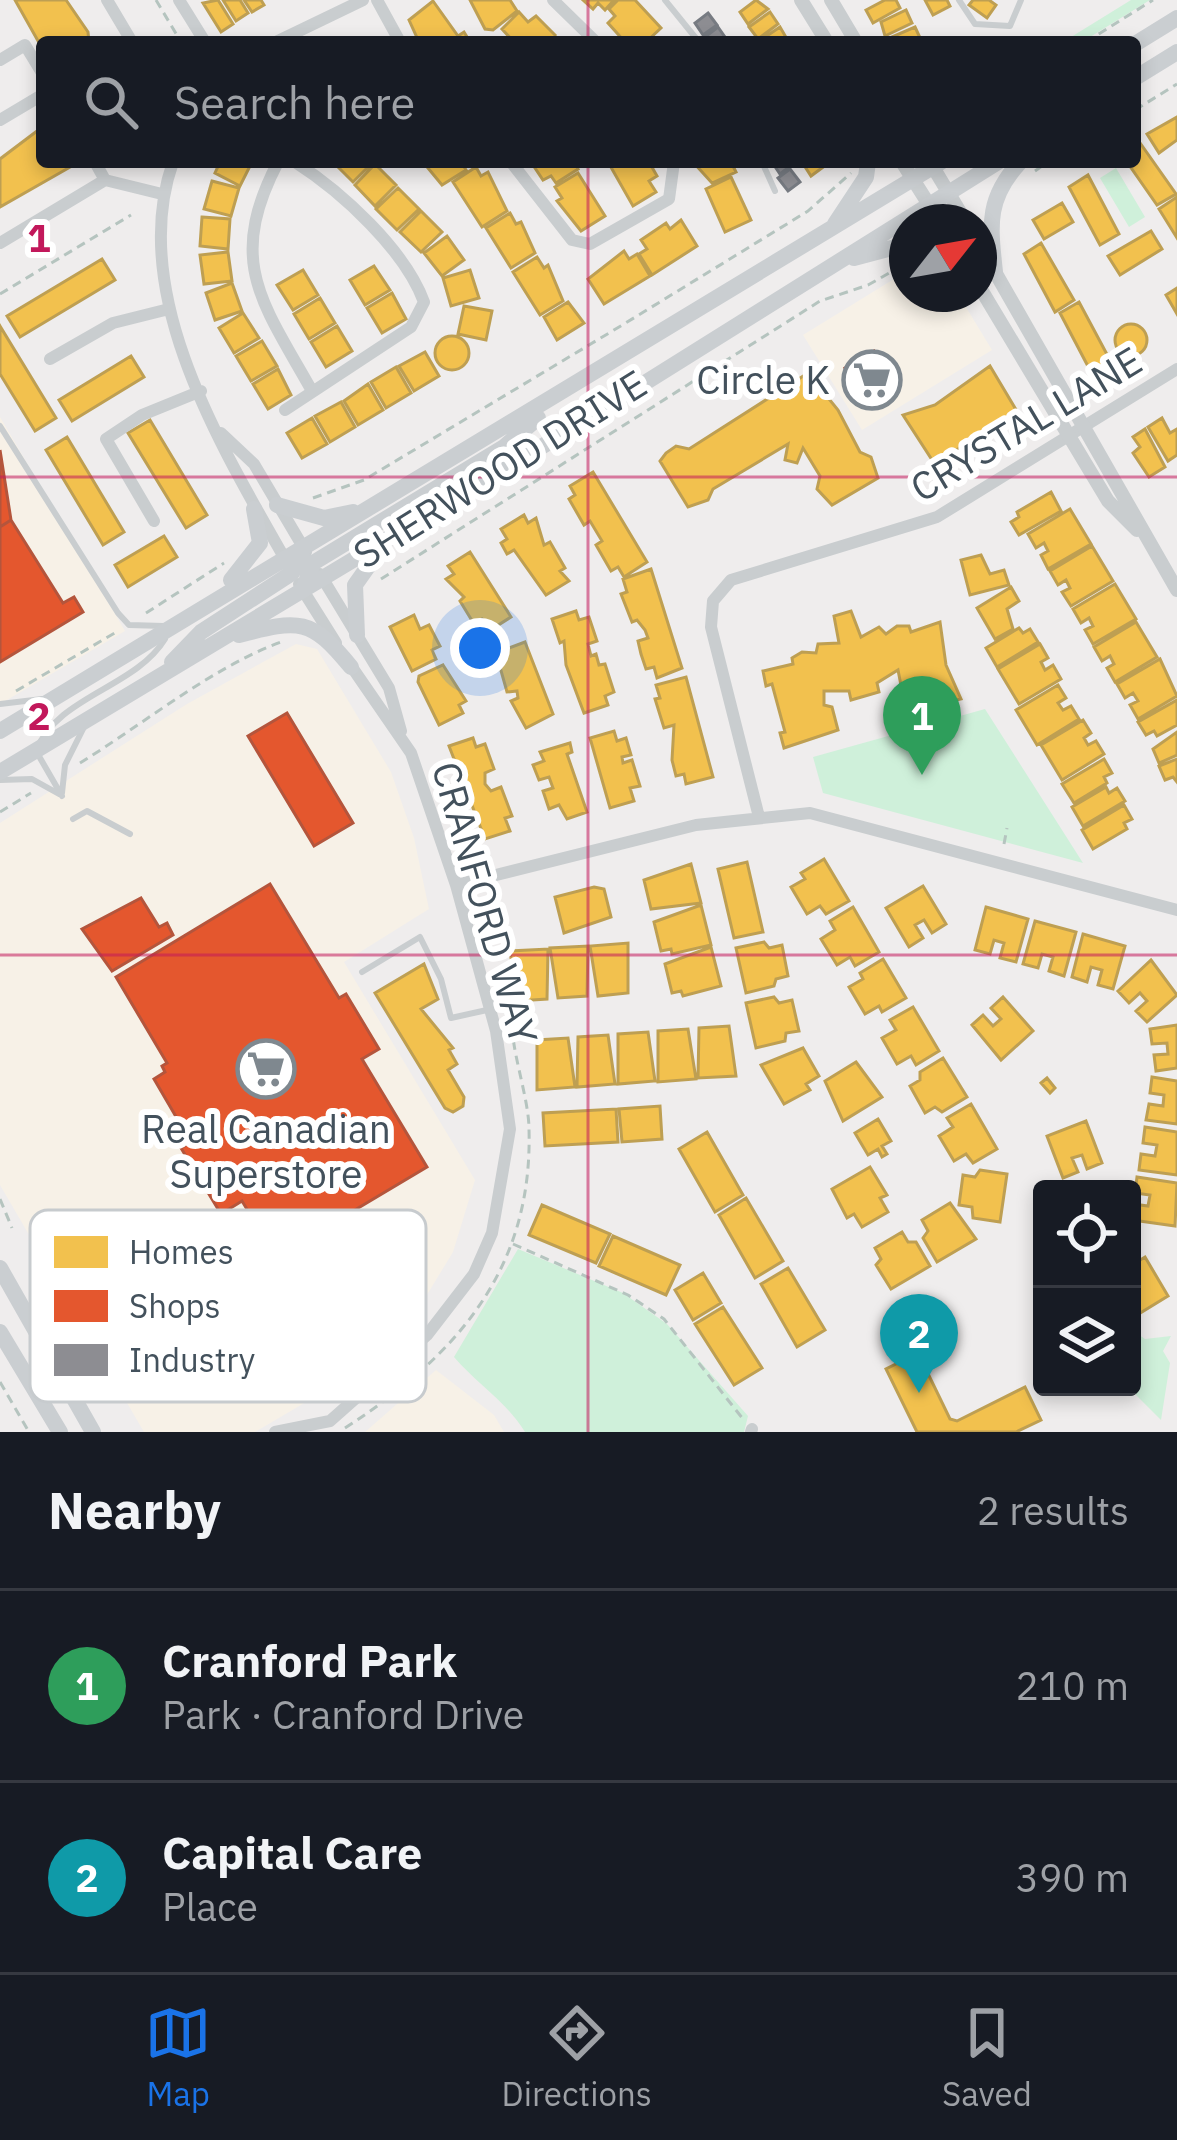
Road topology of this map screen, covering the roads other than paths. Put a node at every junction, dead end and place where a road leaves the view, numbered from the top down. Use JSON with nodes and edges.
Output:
{"nodes":[{"id":1,"x":107,"y":0,"type":"edge"},
{"id":2,"x":179,"y":0,"type":"edge"},
{"id":3,"x":364,"y":0,"type":"edge"},
{"id":4,"x":377,"y":0,"type":"edge"},
{"id":5,"x":554,"y":0,"type":"edge"},
{"id":6,"x":664,"y":0,"type":"edge"},
{"id":7,"x":801,"y":0,"type":"edge"},
{"id":8,"x":831,"y":0,"type":"edge"},
{"id":9,"x":959,"y":0,"type":"edge"},
{"id":10,"x":1021,"y":0,"type":"edge"},
{"id":11,"x":1177,"y":18,"type":"edge"},
{"id":12,"x":128,"y":36,"type":"edge"},
{"id":13,"x":201,"y":36,"type":"edge"},
{"id":14,"x":289,"y":36,"type":"edge"},
{"id":15,"x":397,"y":36,"type":"edge"},
{"id":16,"x":590,"y":36,"type":"edge"},
{"id":17,"x":694,"y":36,"type":"edge"},
{"id":18,"x":823,"y":36,"type":"edge"},
{"id":19,"x":852,"y":36,"type":"edge"},
{"id":20,"x":1141,"y":40,"type":"edge"},
{"id":21,"x":1177,"y":52,"type":"edge"},
{"id":22,"x":0,"y":60,"type":"edge"},
{"id":23,"x":36,"y":63,"type":"edge"},
{"id":24,"x":1141,"y":74,"type":"edge"},
{"id":25,"x":36,"y":99,"type":"edge"},
{"id":26,"x":0,"y":120,"type":"edge"},
{"id":27,"x":98,"y":168,"type":"edge"},
{"id":28,"x":107,"y":168,"type":"edge"},
{"id":29,"x":171,"y":168,"type":"edge"},
{"id":30,"x":275,"y":168,"type":"edge"},
{"id":31,"x":303,"y":168,"type":"edge"},
{"id":32,"x":516,"y":168,"type":"edge"},
{"id":33,"x":673,"y":168,"type":"edge"},
{"id":34,"x":765,"y":168,"type":"edge"},
{"id":35,"x":863,"y":168,"type":"edge"},
{"id":36,"x":906,"y":168,"type":"edge"},
{"id":37,"x":927,"y":168,"type":"edge"},
{"id":38,"x":936,"y":168,"type":"edge"},
{"id":39,"x":988,"y":168,"type":"edge"},
{"id":40,"x":1014,"y":168,"type":"edge"},
{"id":41,"x":913,"y":179,"type":"junction"},
{"id":42,"x":105,"y":180,"type":"junction"},
{"id":43,"x":775,"y":191,"type":"dead end"},
{"id":44,"x":948,"y":191,"type":"junction"},
{"id":45,"x":162,"y":194,"type":"junction"},
{"id":46,"x":928,"y":204,"type":"joint"},
{"id":47,"x":956,"y":204,"type":"edge"},
{"id":48,"x":992,"y":204,"type":"edge"},
{"id":49,"x":889,"y":228,"type":"edge"},
{"id":50,"x":832,"y":229,"type":"junction"},
{"id":51,"x":0,"y":243,"type":"edge"},
{"id":52,"x":889,"y":249,"type":"edge"},
{"id":53,"x":830,"y":265,"type":"junction"},
{"id":54,"x":997,"y":275,"type":"edge"},
{"id":55,"x":169,"y":309,"type":"junction"},
{"id":56,"x":994,"y":312,"type":"edge"},
{"id":57,"x":50,"y":359,"type":"dead end"},
{"id":58,"x":1177,"y":369,"type":"edge"},
{"id":59,"x":575,"y":387,"type":"junction"},
{"id":60,"x":201,"y":391,"type":"junction"},
{"id":61,"x":312,"y":391,"type":"junction"},
{"id":62,"x":285,"y":410,"type":"dead end"},
{"id":63,"x":1086,"y":425,"type":"junction"},
{"id":64,"x":0,"y":426,"type":"edge"},
{"id":65,"x":215,"y":429,"type":"junction"},
{"id":66,"x":1068,"y":436,"type":"junction"},
{"id":67,"x":402,"y":489,"type":"junction"},
{"id":68,"x":277,"y":506,"type":"junction"},
{"id":69,"x":254,"y":509,"type":"junction"},
{"id":70,"x":154,"y":521,"type":"dead end"},
{"id":71,"x":388,"y":537,"type":"junction"},
{"id":72,"x":1145,"y":538,"type":"junction"},
{"id":73,"x":312,"y":563,"type":"junction"},
{"id":74,"x":288,"y":566,"type":"junction"},
{"id":75,"x":303,"y":590,"type":"junction"},
{"id":76,"x":1177,"y":590,"type":"edge"},
{"id":77,"x":220,"y":597,"type":"junction"},
{"id":78,"x":173,"y":626,"type":"junction"},
{"id":79,"x":357,"y":635,"type":"junction"},
{"id":80,"x":221,"y":640,"type":"junction"},
{"id":81,"x":351,"y":668,"type":"junction"},
{"id":82,"x":154,"y":680,"type":"junction"},
{"id":83,"x":52,"y":699,"type":"junction"},
{"id":84,"x":3,"y":701,"type":"edge"},
{"id":85,"x":88,"y":720,"type":"junction"},
{"id":86,"x":0,"y":731,"type":"edge"},
{"id":87,"x":404,"y":742,"type":"junction"},
{"id":88,"x":36,"y":751,"type":"junction"},
{"id":89,"x":0,"y":776,"type":"edge"},
{"id":90,"x":62,"y":796,"type":"junction"},
{"id":91,"x":759,"y":817,"type":"junction"},
{"id":92,"x":73,"y":819,"type":"dead end"},
{"id":93,"x":130,"y":834,"type":"dead end"},
{"id":94,"x":456,"y":885,"type":"junction"},
{"id":95,"x":1177,"y":910,"type":"edge"},
{"id":96,"x":362,"y":972,"type":"dead end"},
{"id":97,"x":490,"y":1009,"type":"junction"},
{"id":98,"x":0,"y":1268,"type":"edge"},
{"id":99,"x":30,"y":1321,"type":"edge"},
{"id":100,"x":0,"y":1332,"type":"edge"},
{"id":101,"x":426,"y":1336,"type":"edge"},
{"id":102,"x":30,"y":1382,"type":"edge"},
{"id":103,"x":42,"y":1402,"type":"edge"},
{"id":104,"x":76,"y":1402,"type":"edge"},
{"id":105,"x":351,"y":1402,"type":"edge"},
{"id":106,"x":301,"y":1430,"type":"edge"},
{"id":107,"x":60,"y":1432,"type":"edge"},
{"id":108,"x":93,"y":1432,"type":"edge"},
{"id":109,"x":275,"y":1432,"type":"edge"}],
"edges":[{"from":1,"to":12,"type":"street"},
{"from":2,"to":13,"type":"street"},
{"from":3,"to":14,"type":"street"},
{"from":4,"to":15,"type":"street"},
{"from":5,"to":16,"type":"street"},
{"from":6,"to":17,"type":"lane"},
{"from":7,"to":18,"type":"street"},
{"from":8,"to":19,"type":"street"},
{"from":9,"to":10,"type":"lane"},
{"from":11,"to":20,"type":"main road"},
{"from":21,"to":24,"type":"main road"},
{"from":22,"to":23,"type":"street"},
{"from":25,"to":26,"type":"street"},
{"from":27,"to":42,"type":"street"},
{"from":28,"to":42,"type":"lane"},
{"from":29,"to":45,"type":"street","name":"CRANFORD WAY"},
{"from":30,"to":61,"type":"street"},
{"from":31,"to":61,"type":"street"},
{"from":32,"to":33,"type":"street"},
{"from":34,"to":43,"type":"lane"},
{"from":35,"to":50,"type":"main road"},
{"from":36,"to":41,"type":"street"},
{"from":37,"to":41,"type":"main road","name":"SHERWOOD DRIVE"},
{"from":38,"to":44,"type":"street"},
{"from":39,"to":44,"type":"main road","name":"SHERWOOD DRIVE"},
{"from":40,"to":48,"type":"main road"},
{"from":41,"to":46,"type":"street"},
{"from":41,"to":50,"type":"main road","name":"SHERWOOD DRIVE"},
{"from":42,"to":45,"type":"street"},
{"from":42,"to":51,"type":"street"},
{"from":44,"to":46,"type":"main road","name":"SHERWOOD DRIVE"},
{"from":44,"to":47,"type":"street"},
{"from":45,"to":55,"type":"street","name":"CRANFORD WAY"},
{"from":49,"to":53,"type":"main road","name":"SHERWOOD DRIVE"},
{"from":50,"to":59,"type":"main road","name":"SHERWOOD DRIVE"},
{"from":52,"to":53,"type":"main road"},
{"from":53,"to":71,"type":"main road","name":"SHERWOOD DRIVE"},
{"from":54,"to":63,"type":"street"},
{"from":55,"to":57,"type":"street"},
{"from":55,"to":60,"type":"street","name":"CRANFORD WAY"},
{"from":56,"to":66,"type":"street"},
{"from":58,"to":63,"type":"street","name":"CRYSTAL LANE"},
{"from":59,"to":67,"type":"main road","name":"SHERWOOD DRIVE"},
{"from":59,"to":73,"type":"main road"},
{"from":60,"to":65,"type":"street","name":"CRANFORD WAY"},
{"from":60,"to":70,"type":"street"},
{"from":61,"to":62,"type":"street"},
{"from":63,"to":66,"type":"street","name":"CRYSTAL LANE"},
{"from":63,"to":72,"type":"street"},
{"from":64,"to":78,"type":"lane"},
{"from":65,"to":68,"type":"street","name":"CRANFORD WAY"},
{"from":65,"to":69,"type":"street","name":"CRANFORD WAY"},
{"from":66,"to":72,"type":"street"},
{"from":66,"to":91,"type":"street","name":"CRYSTAL LANE"},
{"from":67,"to":68,"type":"main road"},
{"from":67,"to":73,"type":"main road","name":"SHERWOOD DRIVE"},
{"from":68,"to":73,"type":"street","name":"CRANFORD WAY"},
{"from":69,"to":74,"type":"street","name":"CRANFORD WAY"},
{"from":69,"to":77,"type":"main road"},
{"from":71,"to":73,"type":"main road","name":"SHERWOOD DRIVE"},
{"from":71,"to":79,"type":"main road"},
{"from":72,"to":76,"type":"street"},
{"from":73,"to":74,"type":"main road","name":"SHERWOOD DRIVE"},
{"from":73,"to":75,"type":"main road","name":"SHERWOOD DRIVE"},
{"from":73,"to":79,"type":"street","name":"CRANFORD WAY"},
{"from":74,"to":75,"type":"street","name":"CRANFORD WAY"},
{"from":74,"to":77,"type":"main road","name":"SHERWOOD DRIVE"},
{"from":74,"to":82,"type":"main road"},
{"from":75,"to":80,"type":"main road","name":"SHERWOOD DRIVE"},
{"from":75,"to":81,"type":"street","name":"CRANFORD WAY"},
{"from":77,"to":78,"type":"main road","name":"SHERWOOD DRIVE"},
{"from":78,"to":83,"type":"main road","name":"SHERWOOD DRIVE"},
{"from":78,"to":88,"type":"lane"},
{"from":79,"to":87,"type":"street","name":"CRANFORD WAY"},
{"from":80,"to":81,"type":"main road"},
{"from":80,"to":82,"type":"main road","name":"SHERWOOD DRIVE"},
{"from":81,"to":87,"type":"street","name":"CRANFORD WAY"},
{"from":82,"to":85,"type":"main road","name":"SHERWOOD DRIVE"},
{"from":83,"to":84,"type":"lane"},
{"from":83,"to":86,"type":"main road","name":"SHERWOOD DRIVE"},
{"from":85,"to":88,"type":"main road","name":"SHERWOOD DRIVE"},
{"from":85,"to":90,"type":"lane"},
{"from":87,"to":94,"type":"street","name":"CRANFORD WAY"},
{"from":88,"to":89,"type":"main road","name":"SHERWOOD DRIVE"},
{"from":88,"to":90,"type":"lane"},
{"from":89,"to":90,"type":"lane"},
{"from":91,"to":94,"type":"street"},
{"from":91,"to":95,"type":"street"},
{"from":92,"to":93,"type":"lane"},
{"from":94,"to":97,"type":"street","name":"CRANFORD WAY"},
{"from":96,"to":97,"type":"lane"},
{"from":97,"to":101,"type":"street","name":"CRANFORD WAY"},
{"from":98,"to":99,"type":"main road"},
{"from":100,"to":102,"type":"main road"},
{"from":103,"to":107,"type":"main road"},
{"from":104,"to":108,"type":"main road"},
{"from":105,"to":106,"type":"street","name":"CRANFORD WAY"},
{"from":106,"to":109,"type":"street","name":"CRANFORD WAY"}]}
